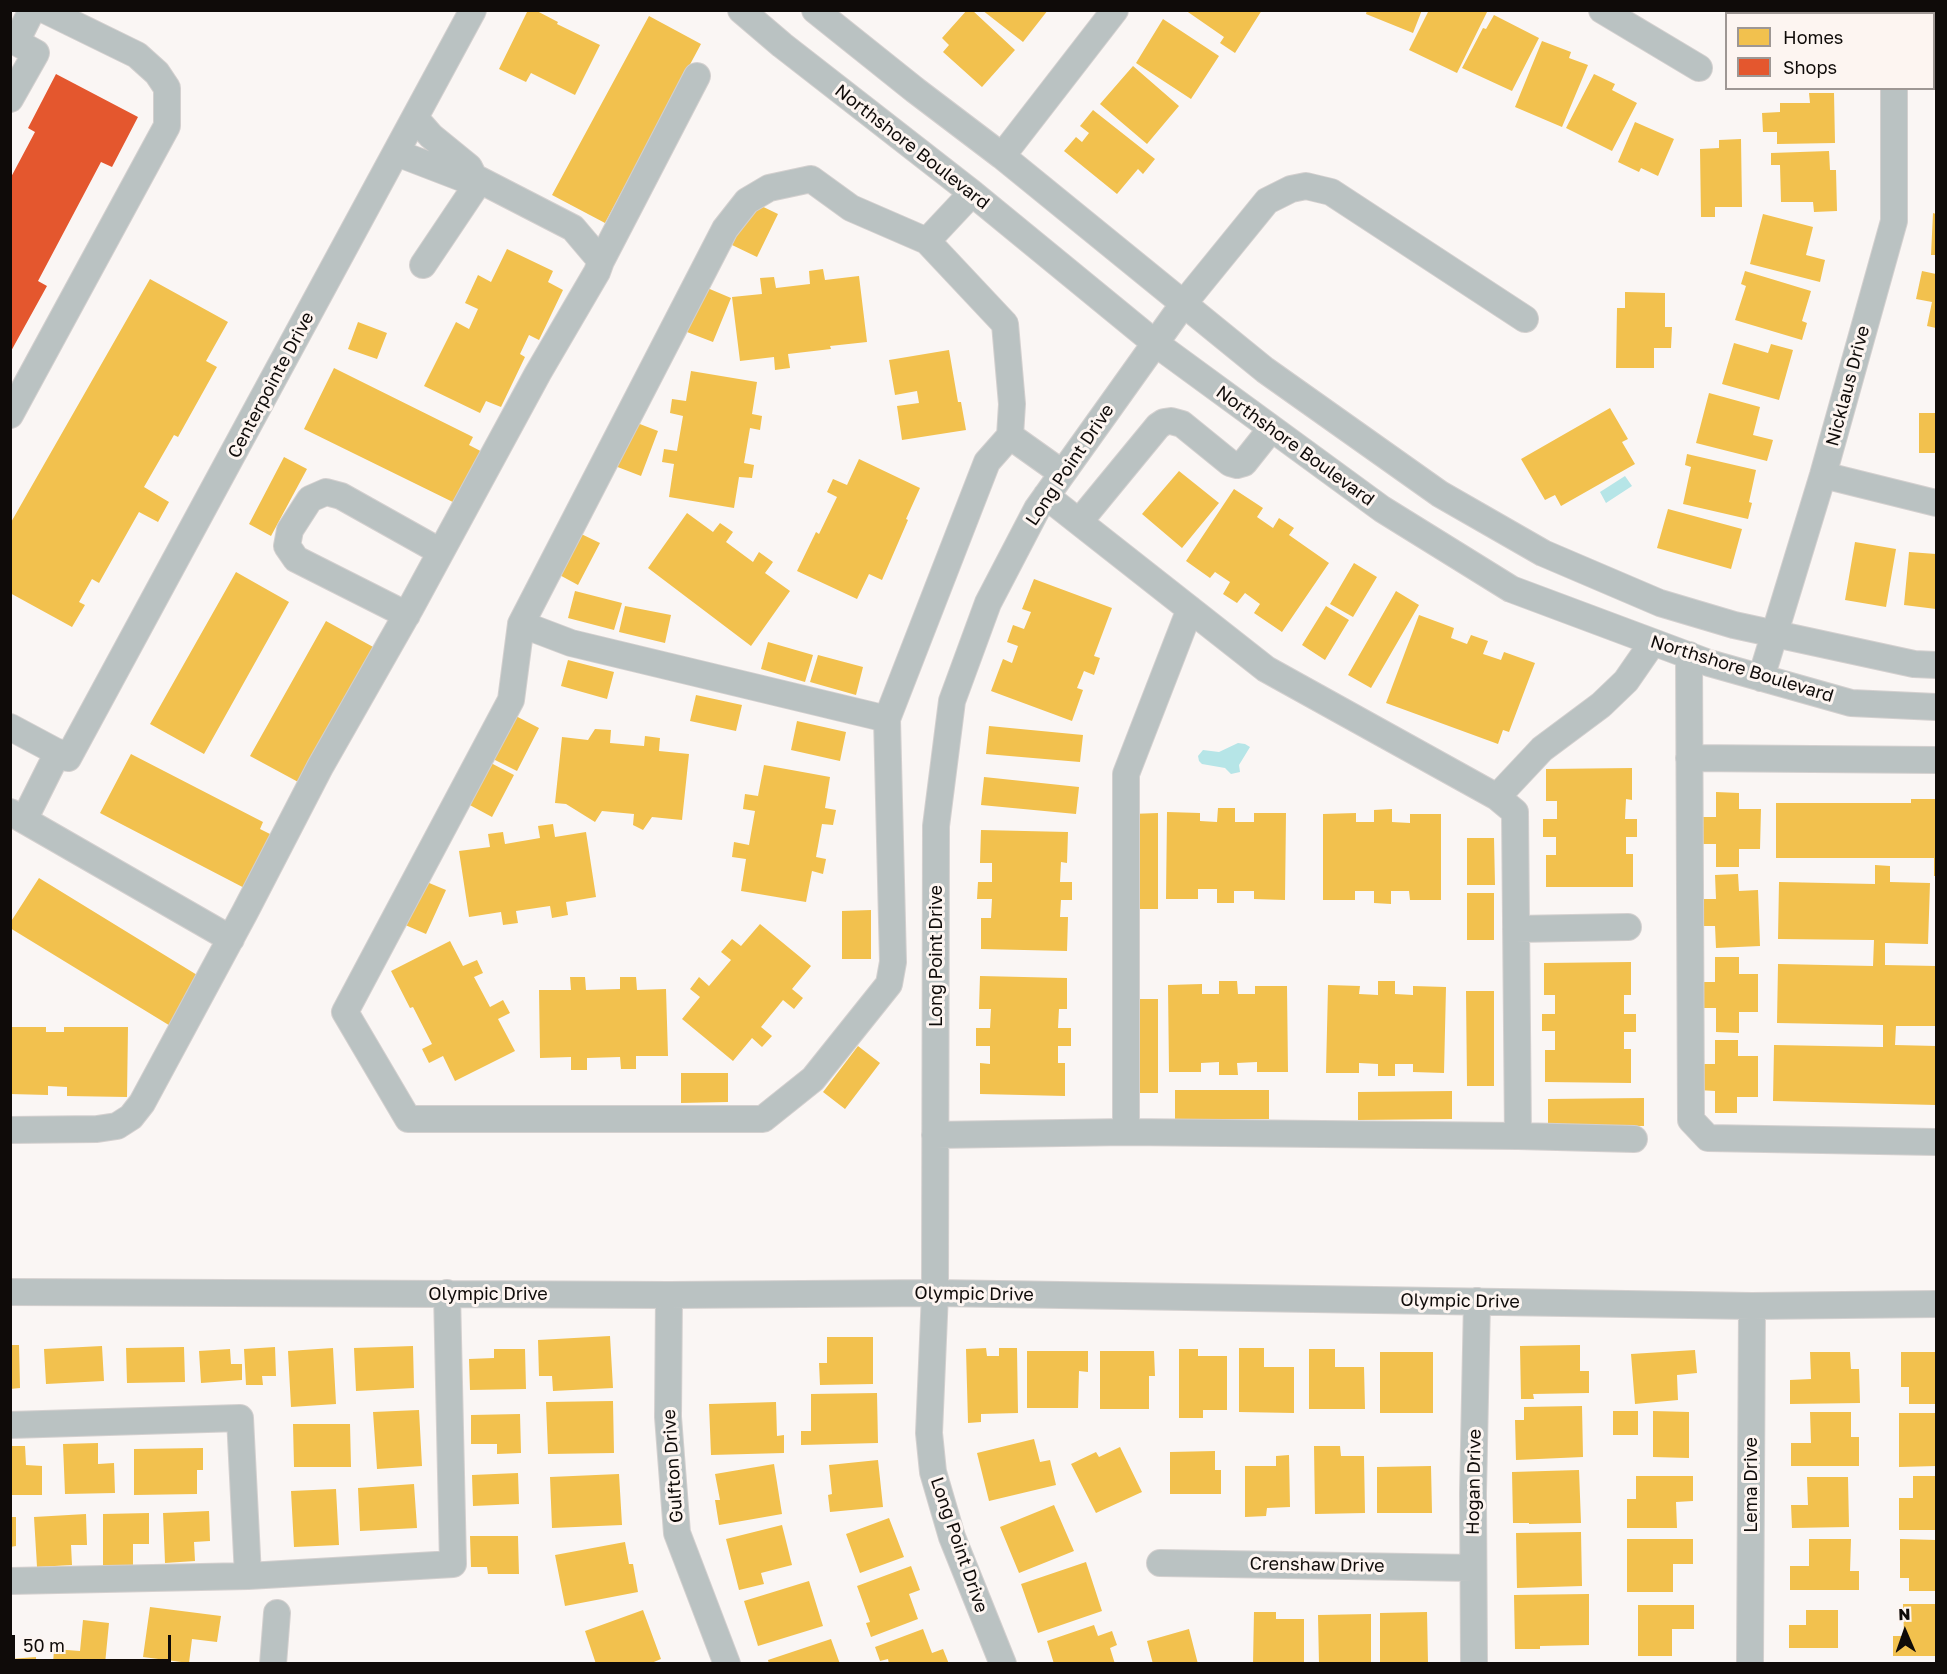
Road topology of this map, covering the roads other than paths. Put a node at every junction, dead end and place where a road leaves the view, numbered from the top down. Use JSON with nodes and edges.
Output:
{"nodes":[{"id":1,"x":32,"y":10,"type":"edge"},
{"id":2,"x":45,"y":10,"type":"edge"},
{"id":3,"x":473,"y":10,"type":"edge"},
{"id":4,"x":741,"y":10,"type":"edge"},
{"id":5,"x":815,"y":10,"type":"edge"},
{"id":6,"x":1115,"y":10,"type":"edge"},
{"id":7,"x":1602,"y":10,"type":"edge"},
{"id":8,"x":13,"y":41,"type":"edge"},
{"id":9,"x":1699,"y":68,"type":"dead end"},
{"id":10,"x":697,"y":76,"type":"dead end"},
{"id":11,"x":1894,"y":90,"type":"edge"},
{"id":12,"x":10,"y":99,"type":"edge"},
{"id":13,"x":416,"y":119,"type":"junction"},
{"id":14,"x":397,"y":153,"type":"junction"},
{"id":15,"x":1002,"y":156,"type":"junction"},
{"id":16,"x":477,"y":178,"type":"junction"},
{"id":17,"x":972,"y":194,"type":"junction"},
{"id":18,"x":927,"y":241,"type":"junction"},
{"id":19,"x":601,"y":261,"type":"junction"},
{"id":20,"x":423,"y":265,"type":"dead end"},
{"id":21,"x":1184,"y":303,"type":"junction"},
{"id":22,"x":1525,"y":319,"type":"dead end"},
{"id":23,"x":1155,"y":343,"type":"junction"},
{"id":24,"x":10,"y":415,"type":"edge"},
{"id":25,"x":1271,"y":429,"type":"junction"},
{"id":26,"x":1010,"y":436,"type":"junction"},
{"id":27,"x":1062,"y":473,"type":"junction"},
{"id":28,"x":1824,"y":475,"type":"junction"},
{"id":29,"x":1046,"y":496,"type":"junction"},
{"id":30,"x":1936,"y":503,"type":"edge"},
{"id":31,"x":1079,"y":522,"type":"junction"},
{"id":32,"x":441,"y":552,"type":"junction"},
{"id":33,"x":1190,"y":609,"type":"junction"},
{"id":34,"x":407,"y":615,"type":"junction"},
{"id":35,"x":522,"y":624,"type":"junction"},
{"id":36,"x":1774,"y":633,"type":"junction"},
{"id":37,"x":1653,"y":642,"type":"junction"},
{"id":38,"x":1689,"y":655,"type":"junction"},
{"id":39,"x":1936,"y":666,"type":"edge"},
{"id":40,"x":1761,"y":678,"type":"junction"},
{"id":41,"x":1936,"y":707,"type":"edge"},
{"id":42,"x":887,"y":719,"type":"junction"},
{"id":43,"x":10,"y":727,"type":"edge"},
{"id":44,"x":63,"y":755,"type":"junction"},
{"id":45,"x":1689,"y":758,"type":"junction"},
{"id":46,"x":1936,"y":760,"type":"edge"},
{"id":47,"x":1497,"y":797,"type":"junction"},
{"id":48,"x":17,"y":816,"type":"edge"},
{"id":49,"x":1629,"y":927,"type":"dead end"},
{"id":50,"x":1516,"y":929,"type":"junction"},
{"id":51,"x":231,"y":939,"type":"junction"},
{"id":52,"x":10,"y":1130,"type":"edge"},
{"id":53,"x":1126,"y":1132,"type":"junction"},
{"id":54,"x":935,"y":1135,"type":"junction"},
{"id":55,"x":1518,"y":1136,"type":"junction"},
{"id":56,"x":1634,"y":1139,"type":"dead end"},
{"id":57,"x":1936,"y":1142,"type":"edge"},
{"id":58,"x":10,"y":1292,"type":"edge"},
{"id":59,"x":447,"y":1293,"type":"junction"},
{"id":60,"x":935,"y":1293,"type":"junction"},
{"id":61,"x":669,"y":1295,"type":"junction"},
{"id":62,"x":1477,"y":1301,"type":"junction"},
{"id":63,"x":1936,"y":1304,"type":"edge"},
{"id":64,"x":1752,"y":1306,"type":"junction"},
{"id":65,"x":10,"y":1425,"type":"edge"},
{"id":66,"x":1160,"y":1563,"type":"dead end"},
{"id":67,"x":1473,"y":1568,"type":"junction"},
{"id":68,"x":248,"y":1576,"type":"junction"},
{"id":69,"x":10,"y":1581,"type":"edge"},
{"id":70,"x":277,"y":1613,"type":"dead end"},
{"id":71,"x":273,"y":1664,"type":"edge"},
{"id":72,"x":727,"y":1664,"type":"edge"},
{"id":73,"x":1003,"y":1664,"type":"edge"},
{"id":74,"x":1474,"y":1664,"type":"edge"},
{"id":75,"x":1750,"y":1664,"type":"edge"}],
"edges":[{"from":1,"to":8,"type":"street"},
{"from":2,"to":24,"type":"street"},
{"from":3,"to":13,"type":"street","name":"Centerpointe Drive"},
{"from":4,"to":17,"type":"street","name":"Northshore Boulevard"},
{"from":5,"to":15,"type":"street"},
{"from":6,"to":15,"type":"street"},
{"from":7,"to":9,"type":"street"},
{"from":8,"to":12,"type":"street"},
{"from":10,"to":19,"type":"street"},
{"from":11,"to":28,"type":"street","name":"Nicklaus Drive"},
{"from":13,"to":14,"type":"street","name":"Centerpointe Drive"},
{"from":13,"to":16,"type":"street"},
{"from":14,"to":16,"type":"street"},
{"from":14,"to":44,"type":"street","name":"Centerpointe Drive"},
{"from":15,"to":21,"type":"street"},
{"from":16,"to":19,"type":"street"},
{"from":16,"to":20,"type":"street"},
{"from":17,"to":18,"type":"street"},
{"from":17,"to":23,"type":"street","name":"Northshore Boulevard"},
{"from":18,"to":26,"type":"street"},
{"from":18,"to":35,"type":"street"},
{"from":19,"to":32,"type":"street"},
{"from":21,"to":22,"type":"street","name":"Long Point Drive"},
{"from":21,"to":23,"type":"street","name":"Long Point Drive"},
{"from":21,"to":36,"type":"street"},
{"from":23,"to":25,"type":"street","name":"Northshore Boulevard"},
{"from":23,"to":27,"type":"street","name":"Long Point Drive"},
{"from":25,"to":31,"type":"street"},
{"from":25,"to":37,"type":"street","name":"Northshore Boulevard"},
{"from":26,"to":27,"type":"street"},
{"from":26,"to":42,"type":"street"},
{"from":27,"to":29,"type":"street","name":"Long Point Drive"},
{"from":28,"to":30,"type":"street"},
{"from":28,"to":36,"type":"street","name":"Nicklaus Drive"},
{"from":29,"to":31,"type":"street"},
{"from":29,"to":54,"type":"street","name":"Long Point Drive"},
{"from":31,"to":33,"type":"street"},
{"from":32,"to":34,"type":"street"},
{"from":32,"to":34,"type":"street"},
{"from":33,"to":47,"type":"street"},
{"from":33,"to":53,"type":"street"},
{"from":34,"to":51,"type":"street"},
{"from":35,"to":42,"type":"street"},
{"from":35,"to":42,"type":"street"},
{"from":36,"to":39,"type":"street"},
{"from":36,"to":40,"type":"street","name":"Nicklaus Drive"},
{"from":37,"to":38,"type":"street","name":"Northshore Boulevard"},
{"from":37,"to":47,"type":"street"},
{"from":38,"to":40,"type":"street","name":"Northshore Boulevard"},
{"from":38,"to":45,"type":"street"},
{"from":40,"to":41,"type":"street","name":"Northshore Boulevard"},
{"from":43,"to":44,"type":"street"},
{"from":44,"to":48,"type":"street","name":"Centerpointe Drive"},
{"from":45,"to":46,"type":"street"},
{"from":45,"to":57,"type":"street"},
{"from":47,"to":50,"type":"street"},
{"from":48,"to":51,"type":"street"},
{"from":49,"to":50,"type":"street"},
{"from":50,"to":55,"type":"street"},
{"from":51,"to":52,"type":"street"},
{"from":53,"to":54,"type":"street"},
{"from":53,"to":55,"type":"street"},
{"from":54,"to":60,"type":"street","name":"Long Point Drive"},
{"from":55,"to":56,"type":"street"},
{"from":58,"to":59,"type":"street","name":"Olympic Drive"},
{"from":59,"to":61,"type":"street","name":"Olympic Drive"},
{"from":59,"to":68,"type":"street"},
{"from":60,"to":61,"type":"street","name":"Olympic Drive"},
{"from":60,"to":62,"type":"street","name":"Olympic Drive"},
{"from":60,"to":73,"type":"street","name":"Long Point Drive"},
{"from":61,"to":72,"type":"street","name":"Gulfton Drive"},
{"from":62,"to":64,"type":"street","name":"Olympic Drive"},
{"from":62,"to":67,"type":"street","name":"Hogan Drive"},
{"from":63,"to":64,"type":"street","name":"Olympic Drive"},
{"from":64,"to":75,"type":"street","name":"Lema Drive"},
{"from":65,"to":68,"type":"street"},
{"from":66,"to":67,"type":"street","name":"Crenshaw Drive"},
{"from":67,"to":74,"type":"street","name":"Hogan Drive"},
{"from":68,"to":69,"type":"street"},
{"from":70,"to":71,"type":"street"}]}
